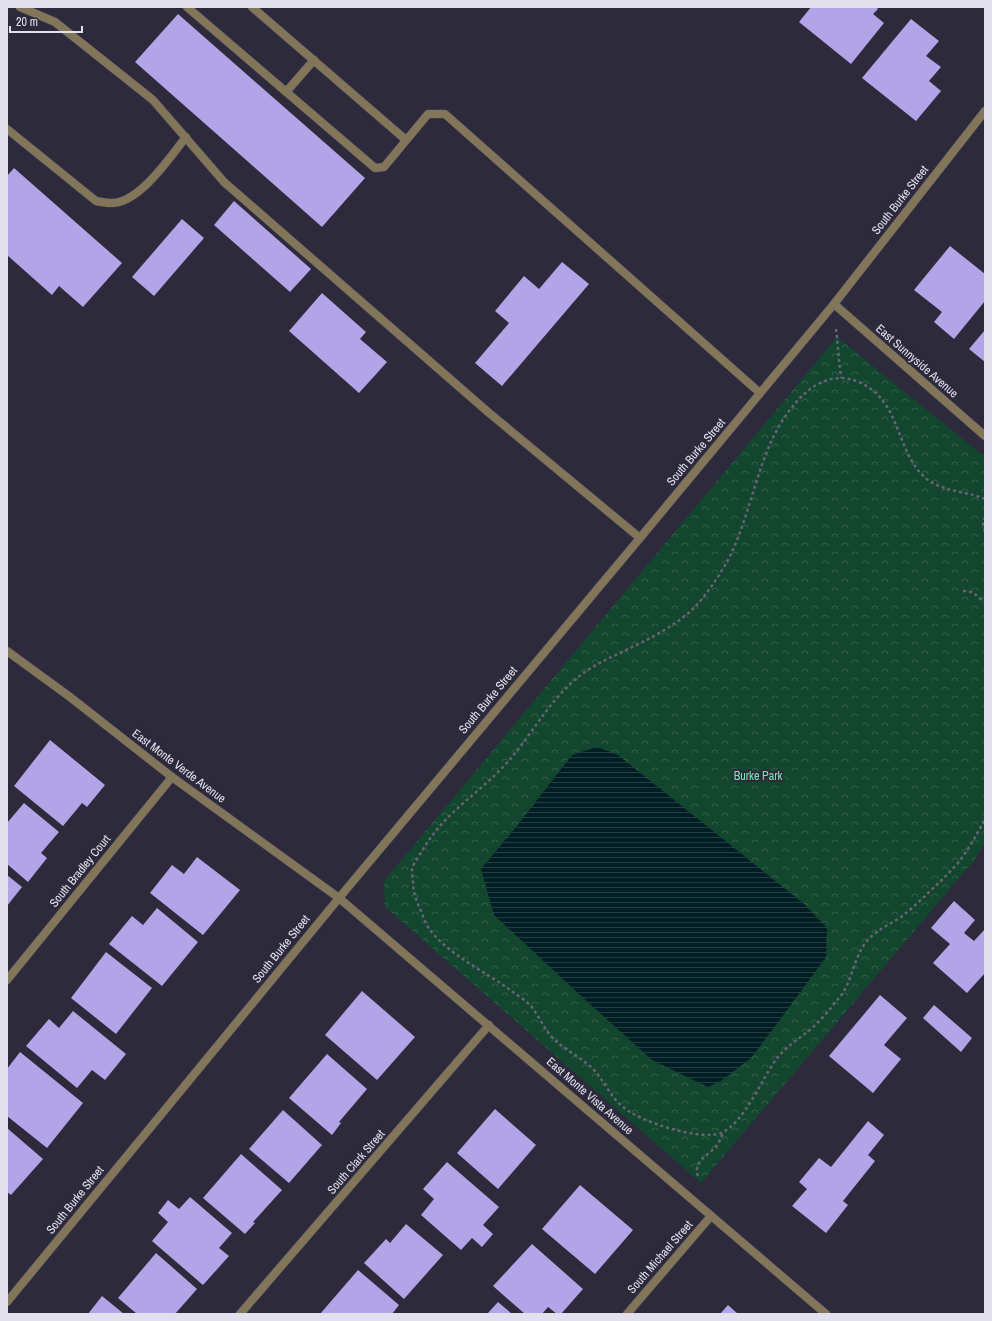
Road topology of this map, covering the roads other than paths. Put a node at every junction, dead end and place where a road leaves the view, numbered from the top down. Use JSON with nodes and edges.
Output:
{"nodes":[{"id":1,"x":20,"y":7,"type":"edge"},
{"id":2,"x":187,"y":7,"type":"edge"},
{"id":3,"x":252,"y":7,"type":"edge"},
{"id":4,"x":314,"y":60,"type":"junction"},
{"id":5,"x":286,"y":92,"type":"junction"},
{"id":6,"x":985,"y":111,"type":"edge"},
{"id":7,"x":7,"y":128,"type":"edge"},
{"id":8,"x":186,"y":138,"type":"junction"},
{"id":9,"x":406,"y":140,"type":"junction"},
{"id":10,"x":834,"y":304,"type":"junction"},
{"id":11,"x":760,"y":393,"type":"junction"},
{"id":12,"x":985,"y":436,"type":"edge"},
{"id":13,"x":640,"y":538,"type":"junction"},
{"id":14,"x":7,"y":651,"type":"edge"},
{"id":15,"x":172,"y":777,"type":"junction"},
{"id":16,"x":339,"y":898,"type":"junction"},
{"id":17,"x":7,"y":980,"type":"edge"},
{"id":18,"x":489,"y":1025,"type":"junction"},
{"id":19,"x":711,"y":1216,"type":"junction"},
{"id":20,"x":7,"y":1302,"type":"edge"},
{"id":21,"x":240,"y":1314,"type":"edge"},
{"id":22,"x":627,"y":1314,"type":"edge"},
{"id":23,"x":826,"y":1314,"type":"edge"}],
"edges":[{"from":1,"to":8,"type":"street"},
{"from":2,"to":5,"type":"street"},
{"from":3,"to":4,"type":"street"},
{"from":4,"to":5,"type":"street"},
{"from":4,"to":9,"type":"street"},
{"from":5,"to":9,"type":"street"},
{"from":6,"to":10,"type":"street","name":"South Burke Street"},
{"from":7,"to":8,"type":"street"},
{"from":8,"to":13,"type":"street"},
{"from":9,"to":11,"type":"street"},
{"from":10,"to":11,"type":"street","name":"South Burke Street"},
{"from":10,"to":12,"type":"street","name":"East Sunnyside Avenue"},
{"from":11,"to":13,"type":"street","name":"South Burke Street"},
{"from":13,"to":16,"type":"street","name":"South Burke Street"},
{"from":14,"to":15,"type":"street","name":"East Monte Verde Avenue"},
{"from":15,"to":16,"type":"street","name":"East Monte Verde Avenue"},
{"from":15,"to":17,"type":"street","name":"South Bradley Court"},
{"from":16,"to":18,"type":"street","name":"East Monte Vista Avenue"},
{"from":16,"to":20,"type":"street","name":"South Burke Street"},
{"from":18,"to":19,"type":"street","name":"East Monte Vista Avenue"},
{"from":18,"to":21,"type":"street","name":"South Clark Street"},
{"from":19,"to":22,"type":"street","name":"South Michael Street"},
{"from":19,"to":23,"type":"street","name":"East Monte Vista Avenue"}]}
